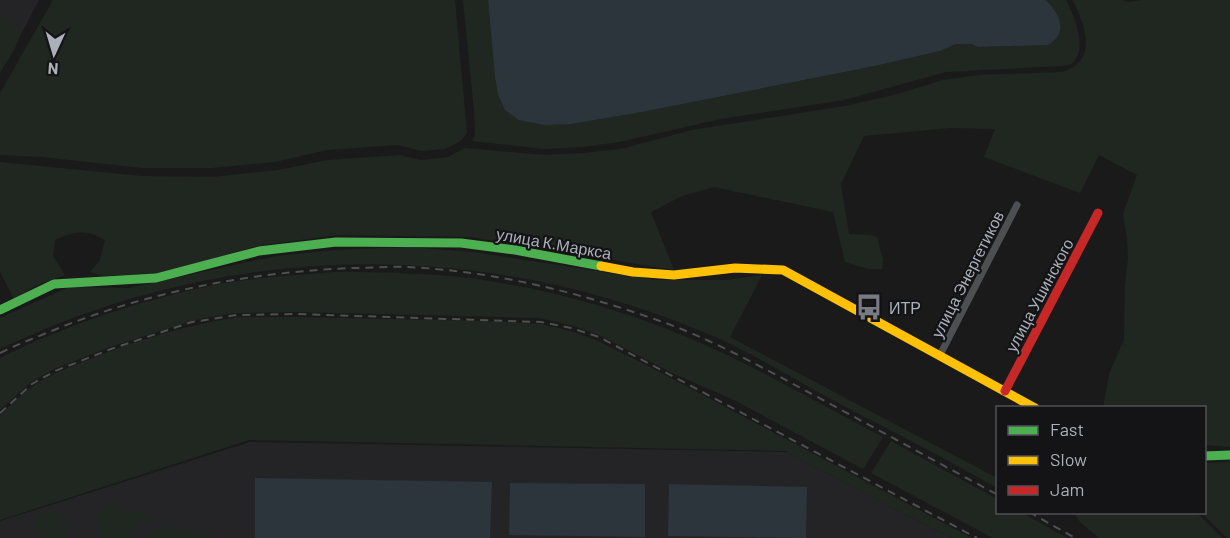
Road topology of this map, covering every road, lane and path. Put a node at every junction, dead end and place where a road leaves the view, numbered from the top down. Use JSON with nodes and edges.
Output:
{"nodes":[{"id":1,"x":1017,"y":206,"type":"dead end"},
{"id":2,"x":1098,"y":213,"type":"dead end"},
{"id":3,"x":0,"y":310,"type":"edge"},
{"id":4,"x":940,"y":355,"type":"junction"},
{"id":5,"x":1005,"y":391,"type":"junction"},
{"id":6,"x":1031,"y":406,"type":"edge"},
{"id":7,"x":1230,"y":455,"type":"edge"},
{"id":8,"x":1206,"y":456,"type":"edge"}],
"edges":[{"from":1,"to":4,"type":"street","name":"улица Энергетиков"},
{"from":2,"to":5,"type":"main road","name":"улица Ушинского"},
{"from":3,"to":4,"type":"main road","name":"улица К.Маркса"},
{"from":4,"to":5,"type":"main road","name":"улица К.Маркса"},
{"from":5,"to":6,"type":"main road","name":"улица К.Маркса"},
{"from":7,"to":8,"type":"main road"}]}
